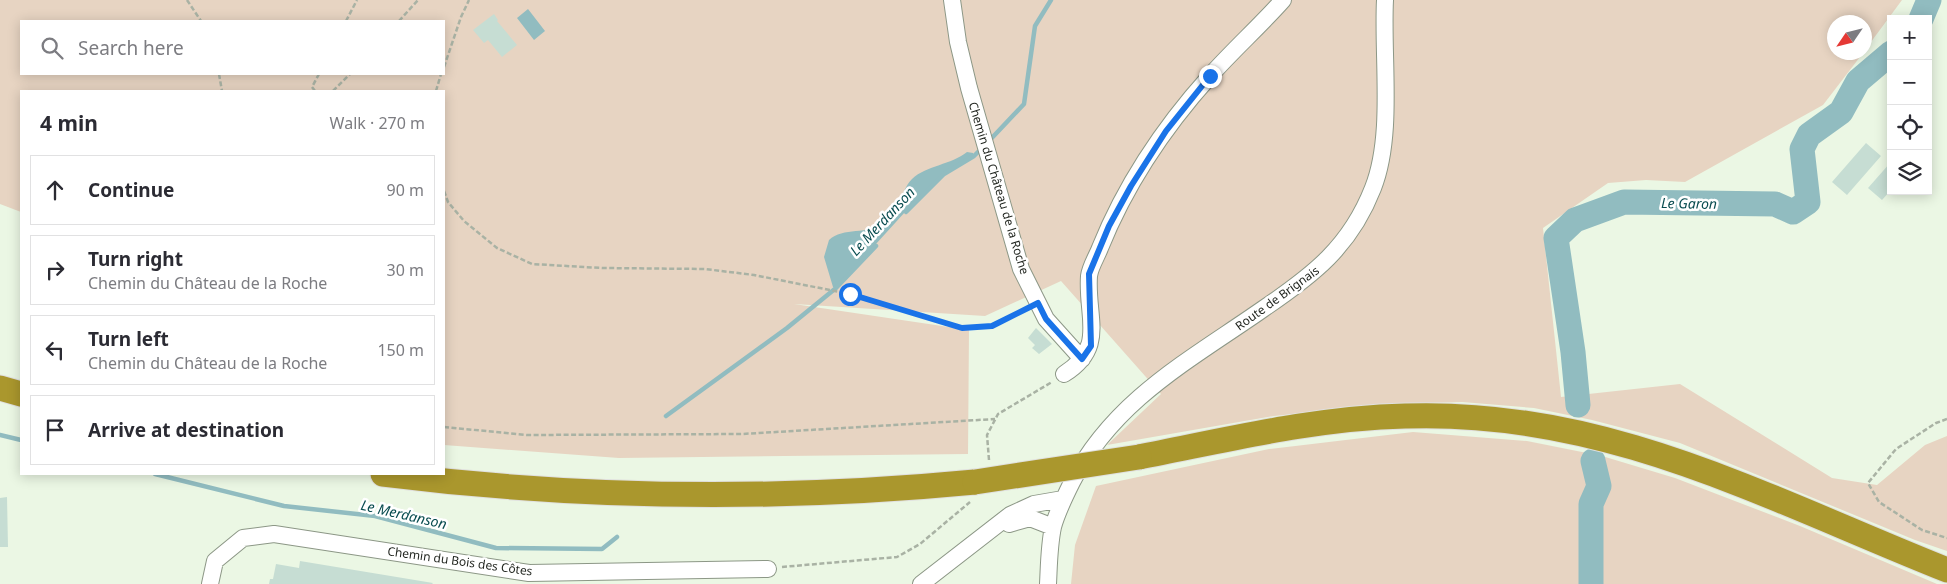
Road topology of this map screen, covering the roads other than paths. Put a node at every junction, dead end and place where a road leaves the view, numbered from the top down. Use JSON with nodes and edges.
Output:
{"nodes":[{"id":1,"x":952,"y":0,"type":"edge"},
{"id":2,"x":1283,"y":0,"type":"edge"},
{"id":3,"x":1385,"y":0,"type":"edge"},
{"id":4,"x":1082,"y":359,"type":"junction"},
{"id":5,"x":1064,"y":374,"type":"dead end"},
{"id":6,"x":0,"y":388,"type":"edge"},
{"id":7,"x":20,"y":394,"type":"edge"},
{"id":8,"x":392,"y":475,"type":"edge"},
{"id":9,"x":1063,"y":499,"type":"junction"},
{"id":10,"x":1053,"y":527,"type":"junction"},
{"id":11,"x":988,"y":532,"type":"junction"},
{"id":12,"x":768,"y":568,"type":"dead end"},
{"id":13,"x":1947,"y":570,"type":"edge"},
{"id":14,"x":210,"y":584,"type":"edge"},
{"id":15,"x":921,"y":584,"type":"edge"},
{"id":16,"x":1048,"y":584,"type":"edge"}],
"edges":[{"from":1,"to":4,"type":"street","name":"Chemin du Château de la Roche"},
{"from":2,"to":4,"type":"street"},
{"from":3,"to":9,"type":"street","name":"Route de Brignais"},
{"from":4,"to":5,"type":"street"},
{"from":6,"to":7,"type":"highway"},
{"from":8,"to":13,"type":"highway","bridge":true},
{"from":9,"to":10,"type":"street","name":"Route de Brignais"},
{"from":9,"to":11,"type":"street"},
{"from":10,"to":11,"type":"street"},
{"from":10,"to":16,"type":"street","name":"Route de Brignais"},
{"from":11,"to":15,"type":"street"},
{"from":12,"to":14,"type":"street","name":"Chemin du Bois des Côtes"}]}
